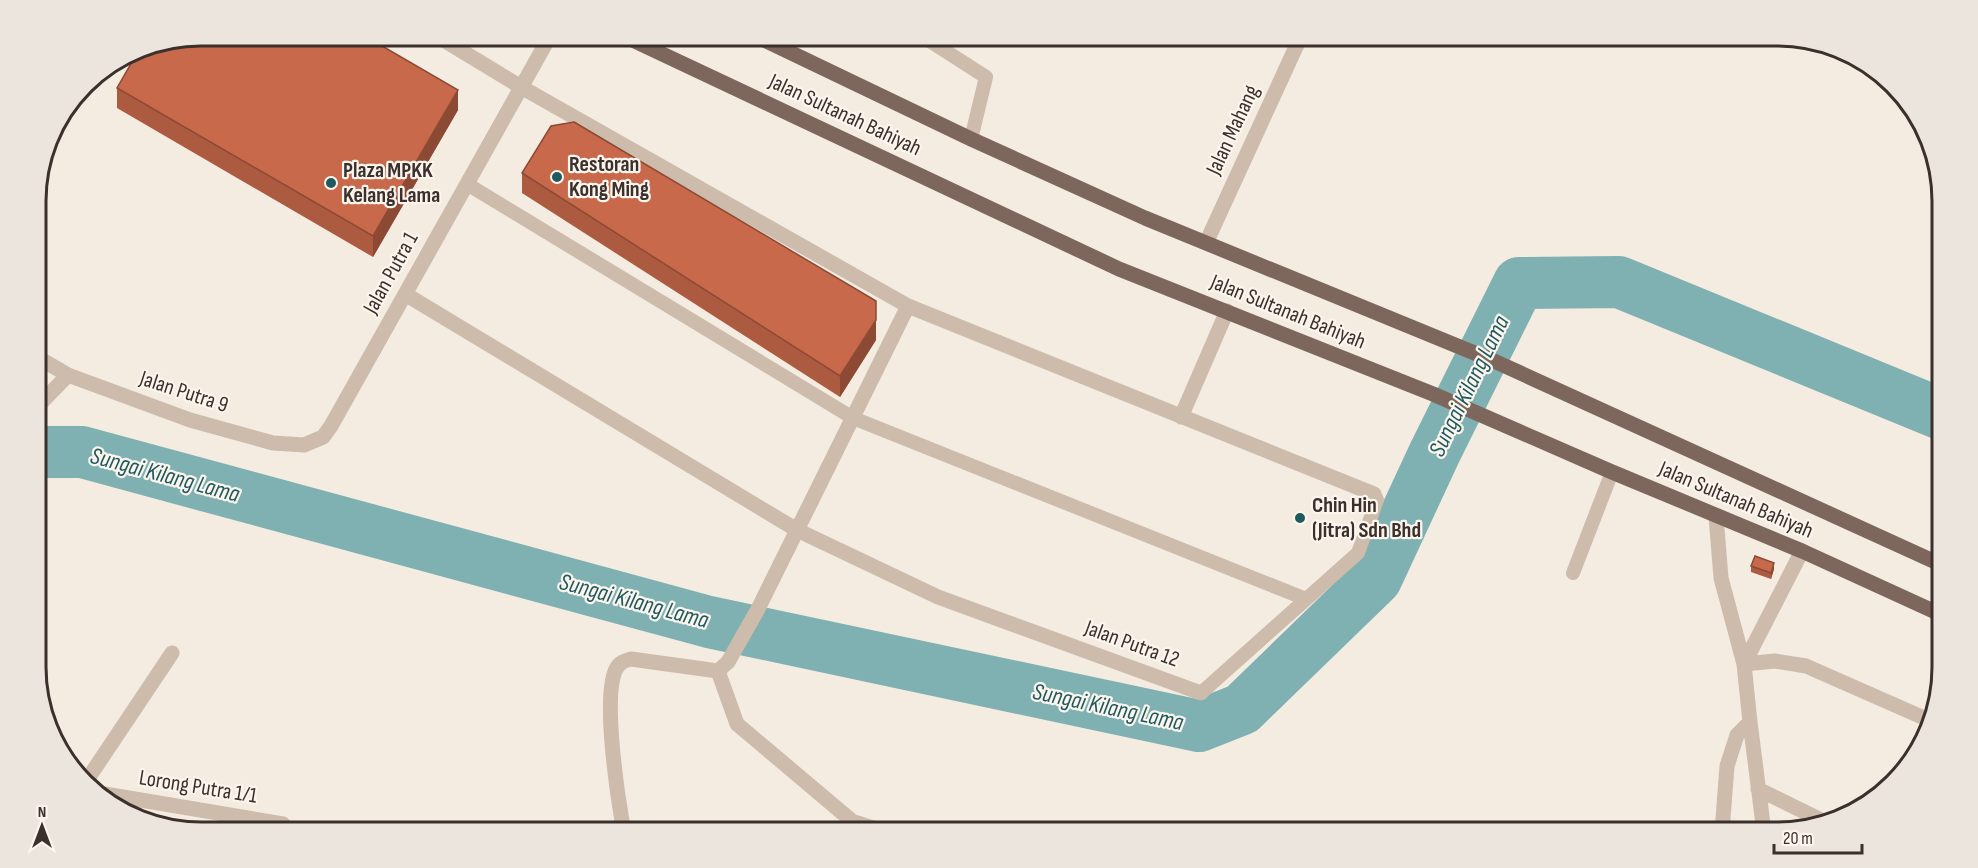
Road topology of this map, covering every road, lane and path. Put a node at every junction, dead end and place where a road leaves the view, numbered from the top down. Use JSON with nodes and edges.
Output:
{"nodes":[{"id":1,"x":453,"y":46,"type":"edge"},
{"id":2,"x":544,"y":46,"type":"edge"},
{"id":3,"x":645,"y":46,"type":"edge"},
{"id":4,"x":777,"y":46,"type":"edge"},
{"id":5,"x":938,"y":46,"type":"edge"},
{"id":6,"x":1295,"y":46,"type":"edge"},
{"id":7,"x":521,"y":87,"type":"junction"},
{"id":8,"x":971,"y":139,"type":"junction"},
{"id":9,"x":467,"y":184,"type":"junction"},
{"id":10,"x":1206,"y":243,"type":"junction"},
{"id":11,"x":405,"y":294,"type":"junction"},
{"id":12,"x":908,"y":306,"type":"junction"},
{"id":13,"x":1227,"y":311,"type":"junction"},
{"id":14,"x":47,"y":363,"type":"edge"},
{"id":15,"x":68,"y":375,"type":"junction"},
{"id":16,"x":47,"y":397,"type":"edge"},
{"id":17,"x":1181,"y":417,"type":"junction"},
{"id":18,"x":852,"y":418,"type":"junction"},
{"id":19,"x":323,"y":437,"type":"joint"},
{"id":20,"x":1612,"y":472,"type":"junction"},
{"id":21,"x":1374,"y":494,"type":"joint"},
{"id":22,"x":1716,"y":516,"type":"junction"},
{"id":23,"x":797,"y":530,"type":"junction"},
{"id":24,"x":1802,"y":551,"type":"junction"},
{"id":25,"x":1932,"y":560,"type":"edge"},
{"id":26,"x":1573,"y":573,"type":"dead end"},
{"id":27,"x":1306,"y":599,"type":"junction"},
{"id":28,"x":1932,"y":610,"type":"edge"},
{"id":29,"x":172,"y":653,"type":"dead end"},
{"id":30,"x":1744,"y":664,"type":"junction"},
{"id":31,"x":718,"y":670,"type":"junction"},
{"id":32,"x":1201,"y":693,"type":"joint"},
{"id":33,"x":1923,"y":717,"type":"edge"},
{"id":34,"x":1750,"y":722,"type":"junction"},
{"id":35,"x":91,"y":774,"type":"edge"},
{"id":36,"x":1758,"y":789,"type":"junction"},
{"id":37,"x":117,"y":796,"type":"edge"},
{"id":38,"x":1814,"y":817,"type":"edge"},
{"id":39,"x":1723,"y":821,"type":"edge"},
{"id":40,"x":1762,"y":821,"type":"edge"},
{"id":41,"x":256,"y":822,"type":"edge"},
{"id":42,"x":622,"y":822,"type":"edge"},
{"id":43,"x":854,"y":822,"type":"edge"}],
"edges":[{"from":1,"to":7,"type":"street"},
{"from":2,"to":7,"type":"street","name":"Jalan Putra 1"},
{"from":3,"to":13,"type":"main road","name":"Jalan Sultanah Bahiyah"},
{"from":4,"to":8,"type":"main road","name":"Jalan Sultanah Bahiyah"},
{"from":5,"to":8,"type":"lane"},
{"from":6,"to":10,"type":"street","name":"Jalan Mahang"},
{"from":7,"to":9,"type":"street","name":"Jalan Putra 1"},
{"from":7,"to":12,"type":"street"},
{"from":8,"to":10,"type":"main road","name":"Jalan Sultanah Bahiyah"},
{"from":9,"to":11,"type":"street","name":"Jalan Putra 1"},
{"from":9,"to":18,"type":"lane"},
{"from":10,"to":25,"type":"main road","name":"Jalan Sultanah Bahiyah"},
{"from":11,"to":19,"type":"street","name":"Jalan Putra 1"},
{"from":11,"to":23,"type":"street","name":"Jalan Putra 12"},
{"from":12,"to":17,"type":"street"},
{"from":12,"to":18,"type":"street"},
{"from":13,"to":17,"type":"street"},
{"from":13,"to":20,"type":"main road","name":"Jalan Sultanah Bahiyah"},
{"from":14,"to":15,"type":"street","name":"Jalan Putra 9"},
{"from":15,"to":16,"type":"street"},
{"from":15,"to":19,"type":"street","name":"Jalan Putra 9"},
{"from":17,"to":21,"type":"street"},
{"from":18,"to":23,"type":"street"},
{"from":18,"to":27,"type":"lane"},
{"from":20,"to":22,"type":"main road","name":"Jalan Sultanah Bahiyah"},
{"from":20,"to":26,"type":"lane"},
{"from":21,"to":27,"type":"lane","name":"Jalan Putra 12"},
{"from":22,"to":24,"type":"main road","name":"Jalan Sultanah Bahiyah"},
{"from":22,"to":30,"type":"street"},
{"from":23,"to":31,"type":"street"},
{"from":23,"to":32,"type":"street","name":"Jalan Putra 12"},
{"from":24,"to":28,"type":"main road","name":"Jalan Sultanah Bahiyah"},
{"from":24,"to":30,"type":"street"},
{"from":27,"to":32,"type":"lane","name":"Jalan Putra 12"},
{"from":29,"to":35,"type":"street"},
{"from":30,"to":33,"type":"street"},
{"from":30,"to":34,"type":"street"},
{"from":31,"to":42,"type":"street"},
{"from":31,"to":43,"type":"street"},
{"from":34,"to":36,"type":"street"},
{"from":34,"to":39,"type":"street"},
{"from":36,"to":38,"type":"street"},
{"from":36,"to":40,"type":"street"},
{"from":37,"to":41,"type":"street","name":"Lorong Putra 1/1"}]}
